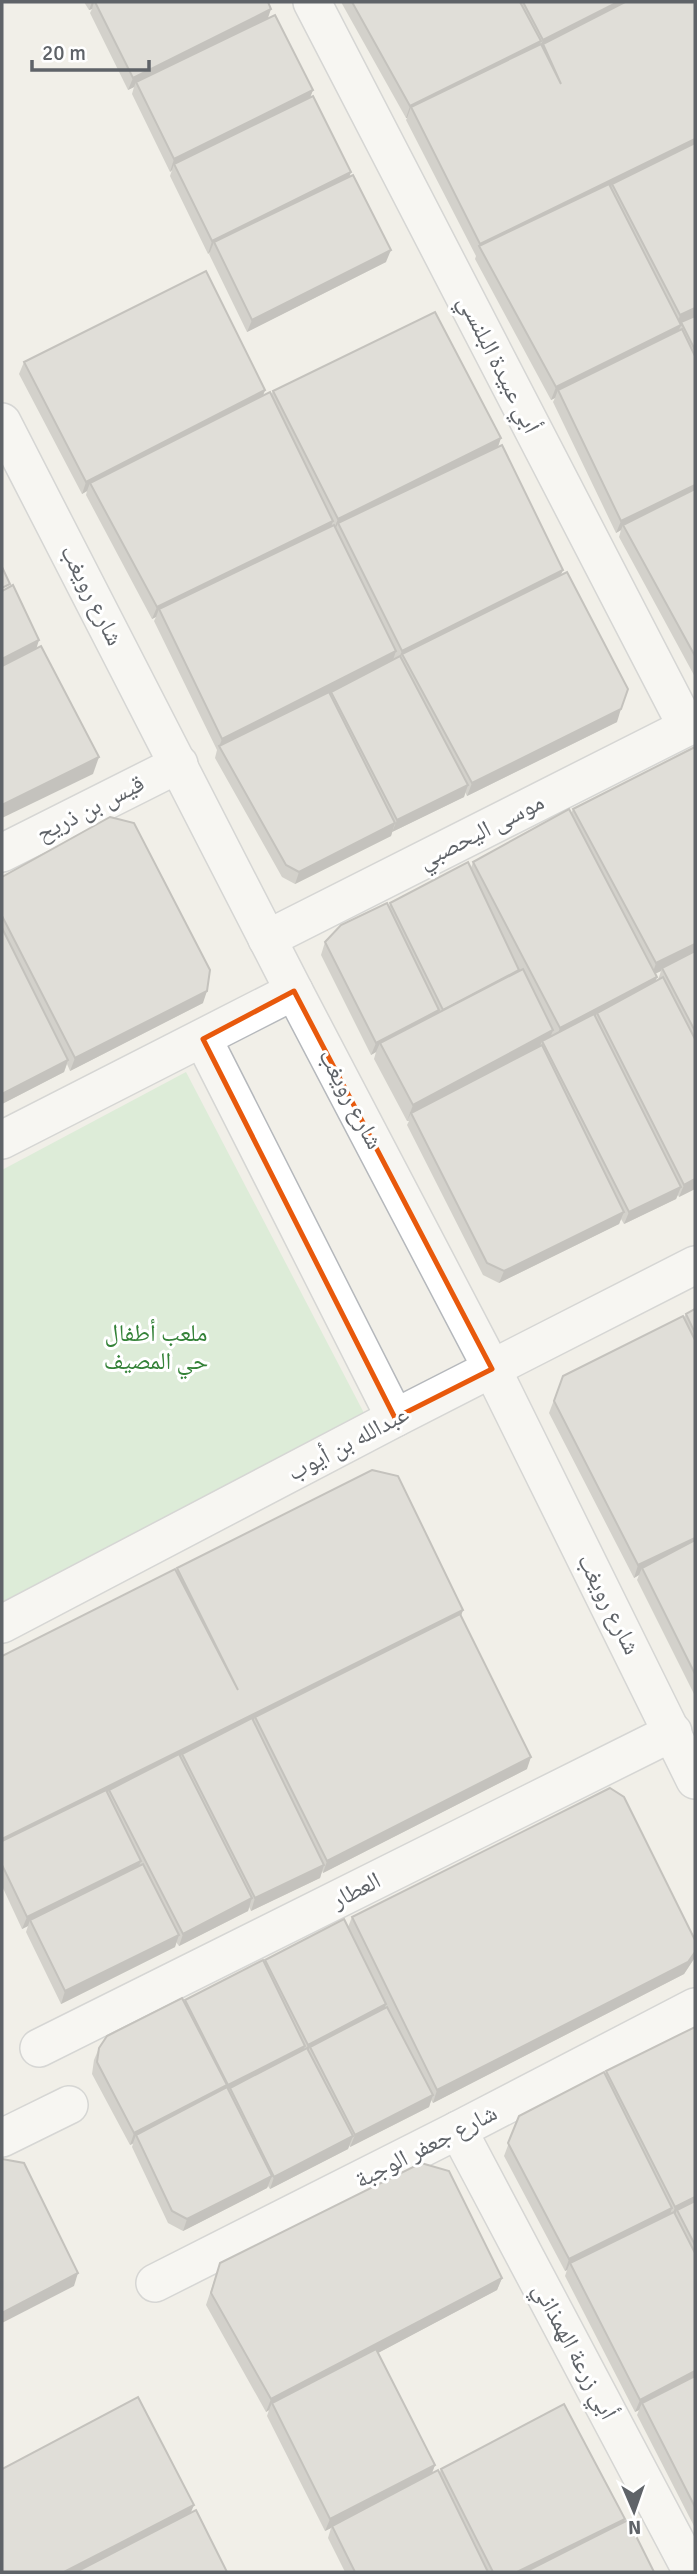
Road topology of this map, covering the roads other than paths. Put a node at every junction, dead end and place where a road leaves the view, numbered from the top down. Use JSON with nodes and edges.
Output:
{"nodes":[{"id":1,"x":312,"y":2,"type":"edge"},
{"id":2,"x":2,"y":422,"type":"edge"},
{"id":3,"x":691,"y":725,"type":"edge"},
{"id":4,"x":179,"y":764,"type":"junction"},
{"id":5,"x":2,"y":853,"type":"edge"},
{"id":6,"x":267,"y":939,"type":"junction"},
{"id":7,"x":294,"y":990,"type":"junction"},
{"id":8,"x":203,"y":1039,"type":"junction"},
{"id":9,"x":2,"y":1140,"type":"edge"},
{"id":10,"x":695,"y":1265,"type":"edge"},
{"id":11,"x":492,"y":1369,"type":"junction"},
{"id":12,"x":395,"y":1418,"type":"junction"},
{"id":13,"x":2,"y":1624,"type":"edge"},
{"id":14,"x":673,"y":1732,"type":"junction"},
{"id":15,"x":695,"y":1780,"type":"edge"},
{"id":16,"x":695,"y":2007,"type":"edge"},
{"id":17,"x":39,"y":2048,"type":"dead end"},
{"id":18,"x":69,"y":2105,"type":"dead end"},
{"id":19,"x":458,"y":2130,"type":"junction"},
{"id":20,"x":2,"y":2137,"type":"edge"},
{"id":21,"x":155,"y":2283,"type":"dead end"},
{"id":22,"x":692,"y":2572,"type":"edge"}],
"edges":[{"from":1,"to":3,"type":"street","name":"أبي عبيدة البلنسي"},
{"from":2,"to":4,"type":"street","name":"شارع رويغب"},
{"from":3,"to":6,"type":"street","name":"موسى اليحصبي"},
{"from":4,"to":5,"type":"street","name":"قيس بن ذريح"},
{"from":4,"to":6,"type":"street","name":"شارع رويغب"},
{"from":6,"to":7,"type":"street","name":"شارع رويغب"},
{"from":7,"to":8,"type":"street"},
{"from":7,"to":11,"type":"street","name":"شارع رويغب"},
{"from":8,"to":9,"type":"street"},
{"from":8,"to":12,"type":"street"},
{"from":10,"to":11,"type":"street","name":"عبدالله بن أيوب"},
{"from":11,"to":12,"type":"street","name":"عبدالله بن أيوب"},
{"from":11,"to":14,"type":"street","name":"شارع رويغب"},
{"from":12,"to":13,"type":"street","name":"عبدالله بن أيوب"},
{"from":14,"to":15,"type":"street","name":"شارع رويغب"},
{"from":14,"to":17,"type":"street","name":"العطار"},
{"from":16,"to":19,"type":"street","name":"شارع جعفر الوجبة"},
{"from":18,"to":20,"type":"street"},
{"from":19,"to":21,"type":"street","name":"شارع جعفر الوجبة"},
{"from":19,"to":22,"type":"street","name":"أبي زرعة الهمذاني"}]}
